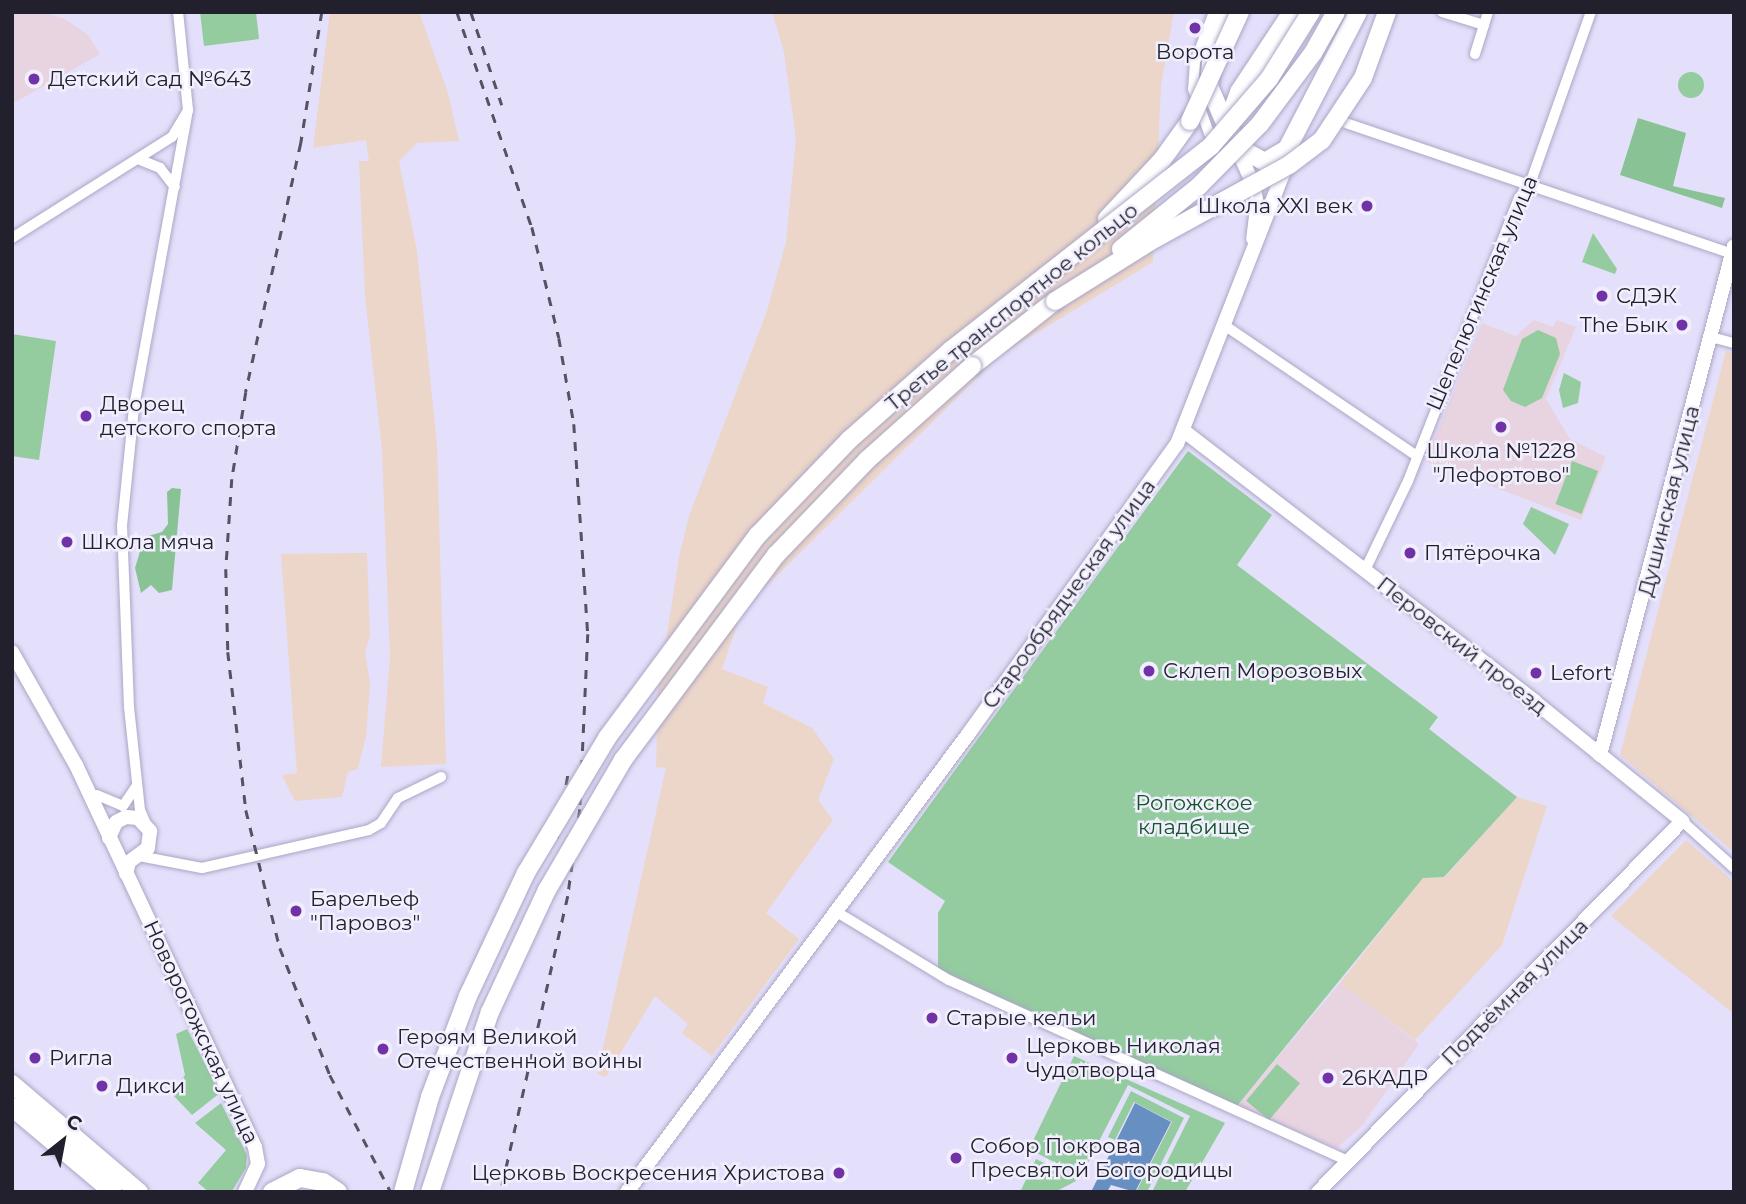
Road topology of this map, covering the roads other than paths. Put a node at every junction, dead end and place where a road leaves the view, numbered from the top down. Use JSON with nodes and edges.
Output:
{"nodes":[{"id":1,"x":178,"y":12,"type":"edge"},
{"id":2,"x":1214,"y":12,"type":"edge"},
{"id":3,"x":1224,"y":12,"type":"edge"},
{"id":4,"x":1240,"y":12,"type":"edge"},
{"id":5,"x":1292,"y":12,"type":"edge"},
{"id":6,"x":1311,"y":12,"type":"edge"},
{"id":7,"x":1336,"y":12,"type":"edge"},
{"id":8,"x":1358,"y":12,"type":"edge"},
{"id":9,"x":1387,"y":12,"type":"edge"},
{"id":10,"x":1442,"y":12,"type":"edge"},
{"id":11,"x":1488,"y":12,"type":"edge"},
{"id":12,"x":1591,"y":12,"type":"edge"},
{"id":13,"x":1484,"y":25,"type":"junction"},
{"id":14,"x":1475,"y":54,"type":"dead end"},
{"id":15,"x":188,"y":110,"type":"junction"},
{"id":16,"x":1346,"y":123,"type":"dead end"},
{"id":17,"x":1296,"y":131,"type":"junction"},
{"id":18,"x":1234,"y":141,"type":"junction"},
{"id":19,"x":138,"y":159,"type":"junction"},
{"id":20,"x":1530,"y":184,"type":"junction"},
{"id":21,"x":175,"y":187,"type":"junction"},
{"id":22,"x":12,"y":238,"type":"edge"},
{"id":23,"x":1252,"y":250,"type":"junction"},
{"id":24,"x":1733,"y":250,"type":"edge"},
{"id":25,"x":1041,"y":281,"type":"junction"},
{"id":26,"x":1055,"y":301,"type":"junction"},
{"id":27,"x":1224,"y":325,"type":"junction"},
{"id":28,"x":1711,"y":337,"type":"junction"},
{"id":29,"x":1734,"y":343,"type":"edge"},
{"id":30,"x":1184,"y":431,"type":"junction"},
{"id":31,"x":1415,"y":455,"type":"junction"},
{"id":32,"x":1365,"y":570,"type":"junction"},
{"id":33,"x":12,"y":652,"type":"edge"},
{"id":34,"x":1600,"y":755,"type":"junction"},
{"id":35,"x":441,"y":777,"type":"dead end"},
{"id":36,"x":83,"y":780,"type":"junction"},
{"id":37,"x":138,"y":781,"type":"junction"},
{"id":38,"x":97,"y":795,"type":"junction"},
{"id":39,"x":139,"y":804,"type":"junction"},
{"id":40,"x":123,"y":818,"type":"junction"},
{"id":41,"x":1682,"y":821,"type":"junction"},
{"id":42,"x":149,"y":831,"type":"junction"},
{"id":43,"x":109,"y":838,"type":"junction"},
{"id":44,"x":117,"y":854,"type":"junction"},
{"id":45,"x":136,"y":857,"type":"junction"},
{"id":46,"x":170,"y":860,"type":"junction"},
{"id":47,"x":1734,"y":867,"type":"edge"},
{"id":48,"x":127,"y":874,"type":"junction"},
{"id":49,"x":837,"y":912,"type":"junction"},
{"id":50,"x":12,"y":1084,"type":"edge"},
{"id":51,"x":12,"y":1107,"type":"edge"},
{"id":52,"x":1348,"y":1161,"type":"junction"},
{"id":53,"x":430,"y":1191,"type":"edge"},
{"id":54,"x":113,"y":1192,"type":"edge"},
{"id":55,"x":139,"y":1192,"type":"edge"},
{"id":56,"x":245,"y":1192,"type":"edge"},
{"id":57,"x":272,"y":1192,"type":"edge"},
{"id":58,"x":338,"y":1192,"type":"edge"},
{"id":59,"x":403,"y":1192,"type":"edge"},
{"id":60,"x":627,"y":1192,"type":"edge"},
{"id":61,"x":1318,"y":1192,"type":"edge"}],
"edges":[{"from":1,"to":15,"type":"street"},
{"from":2,"to":18,"type":"street"},
{"from":3,"to":18,"type":"main road"},
{"from":4,"to":25,"type":"main road","bridge":true},
{"from":5,"to":18,"type":"main road"},
{"from":6,"to":25,"type":"main road","name":"Третье транспортное кольцо","bridge":true},
{"from":7,"to":26,"type":"main road","name":"Третье транспортное кольцо","bridge":true},
{"from":8,"to":17,"type":"main road"},
{"from":9,"to":26,"type":"main road","bridge":true},
{"from":10,"to":13,"type":"street"},
{"from":11,"to":13,"type":"street"},
{"from":12,"to":20,"type":"street","name":"Шепелюгинская улица"},
{"from":13,"to":14,"type":"street"},
{"from":15,"to":19,"type":"street"},
{"from":15,"to":21,"type":"street"},
{"from":16,"to":20,"type":"street"},
{"from":17,"to":18,"type":"main road"},
{"from":17,"to":23,"type":"street","name":"Старообрядческая улица"},
{"from":18,"to":23,"type":"street","name":"Старообрядческая улица"},
{"from":19,"to":21,"type":"street"},
{"from":19,"to":22,"type":"street"},
{"from":20,"to":24,"type":"street"},
{"from":20,"to":31,"type":"street","name":"Шепелюгинская улица"},
{"from":21,"to":37,"type":"street"},
{"from":23,"to":27,"type":"street","name":"Старообрядческая улица"},
{"from":24,"to":28,"type":"street","name":"Душинская улица"},
{"from":25,"to":59,"type":"main road","name":"Третье транспортное кольцо","bridge":true},
{"from":26,"to":53,"type":"main road","name":"Третье транспортное кольцо","bridge":true},
{"from":27,"to":30,"type":"street","name":"Старообрядческая улица"},
{"from":27,"to":31,"type":"street"},
{"from":28,"to":29,"type":"street"},
{"from":28,"to":34,"type":"street","name":"Душинская улица"},
{"from":30,"to":32,"type":"street","name":"Перовский проезд"},
{"from":30,"to":49,"type":"street","name":"Старообрядческая улица"},
{"from":31,"to":32,"type":"street","name":"Шепелюгинская улица"},
{"from":32,"to":34,"type":"street","name":"Перовский проезд"},
{"from":33,"to":36,"type":"street","name":"Новорогожская улица"},
{"from":34,"to":41,"type":"street","name":"Перовский проезд"},
{"from":35,"to":46,"type":"street"},
{"from":36,"to":38,"type":"street"},
{"from":36,"to":43,"type":"street","name":"Новорогожская улица"},
{"from":37,"to":38,"type":"street"},
{"from":37,"to":39,"type":"street"},
{"from":38,"to":40,"type":"street"},
{"from":39,"to":40,"type":"street"},
{"from":39,"to":42,"type":"street"},
{"from":40,"to":42,"type":"street"},
{"from":40,"to":43,"type":"street"},
{"from":41,"to":47,"type":"street","name":"Перовский проезд"},
{"from":41,"to":52,"type":"street","name":"Подъёмная улица"},
{"from":42,"to":45,"type":"street"},
{"from":42,"to":46,"type":"street"},
{"from":43,"to":44,"type":"street","name":"Новорогожская улица"},
{"from":44,"to":45,"type":"street"},
{"from":44,"to":48,"type":"street","name":"Новорогожская улица"},
{"from":45,"to":46,"type":"street"},
{"from":45,"to":48,"type":"street"},
{"from":48,"to":56,"type":"street","name":"Новорогожская улица"},
{"from":49,"to":52,"type":"street"},
{"from":49,"to":60,"type":"street","name":"Старообрядческая улица"},
{"from":50,"to":55,"type":"main road"},
{"from":51,"to":54,"type":"main road"},
{"from":52,"to":61,"type":"street","name":"Подъёмная улица"},
{"from":57,"to":58,"type":"main road"}]}
